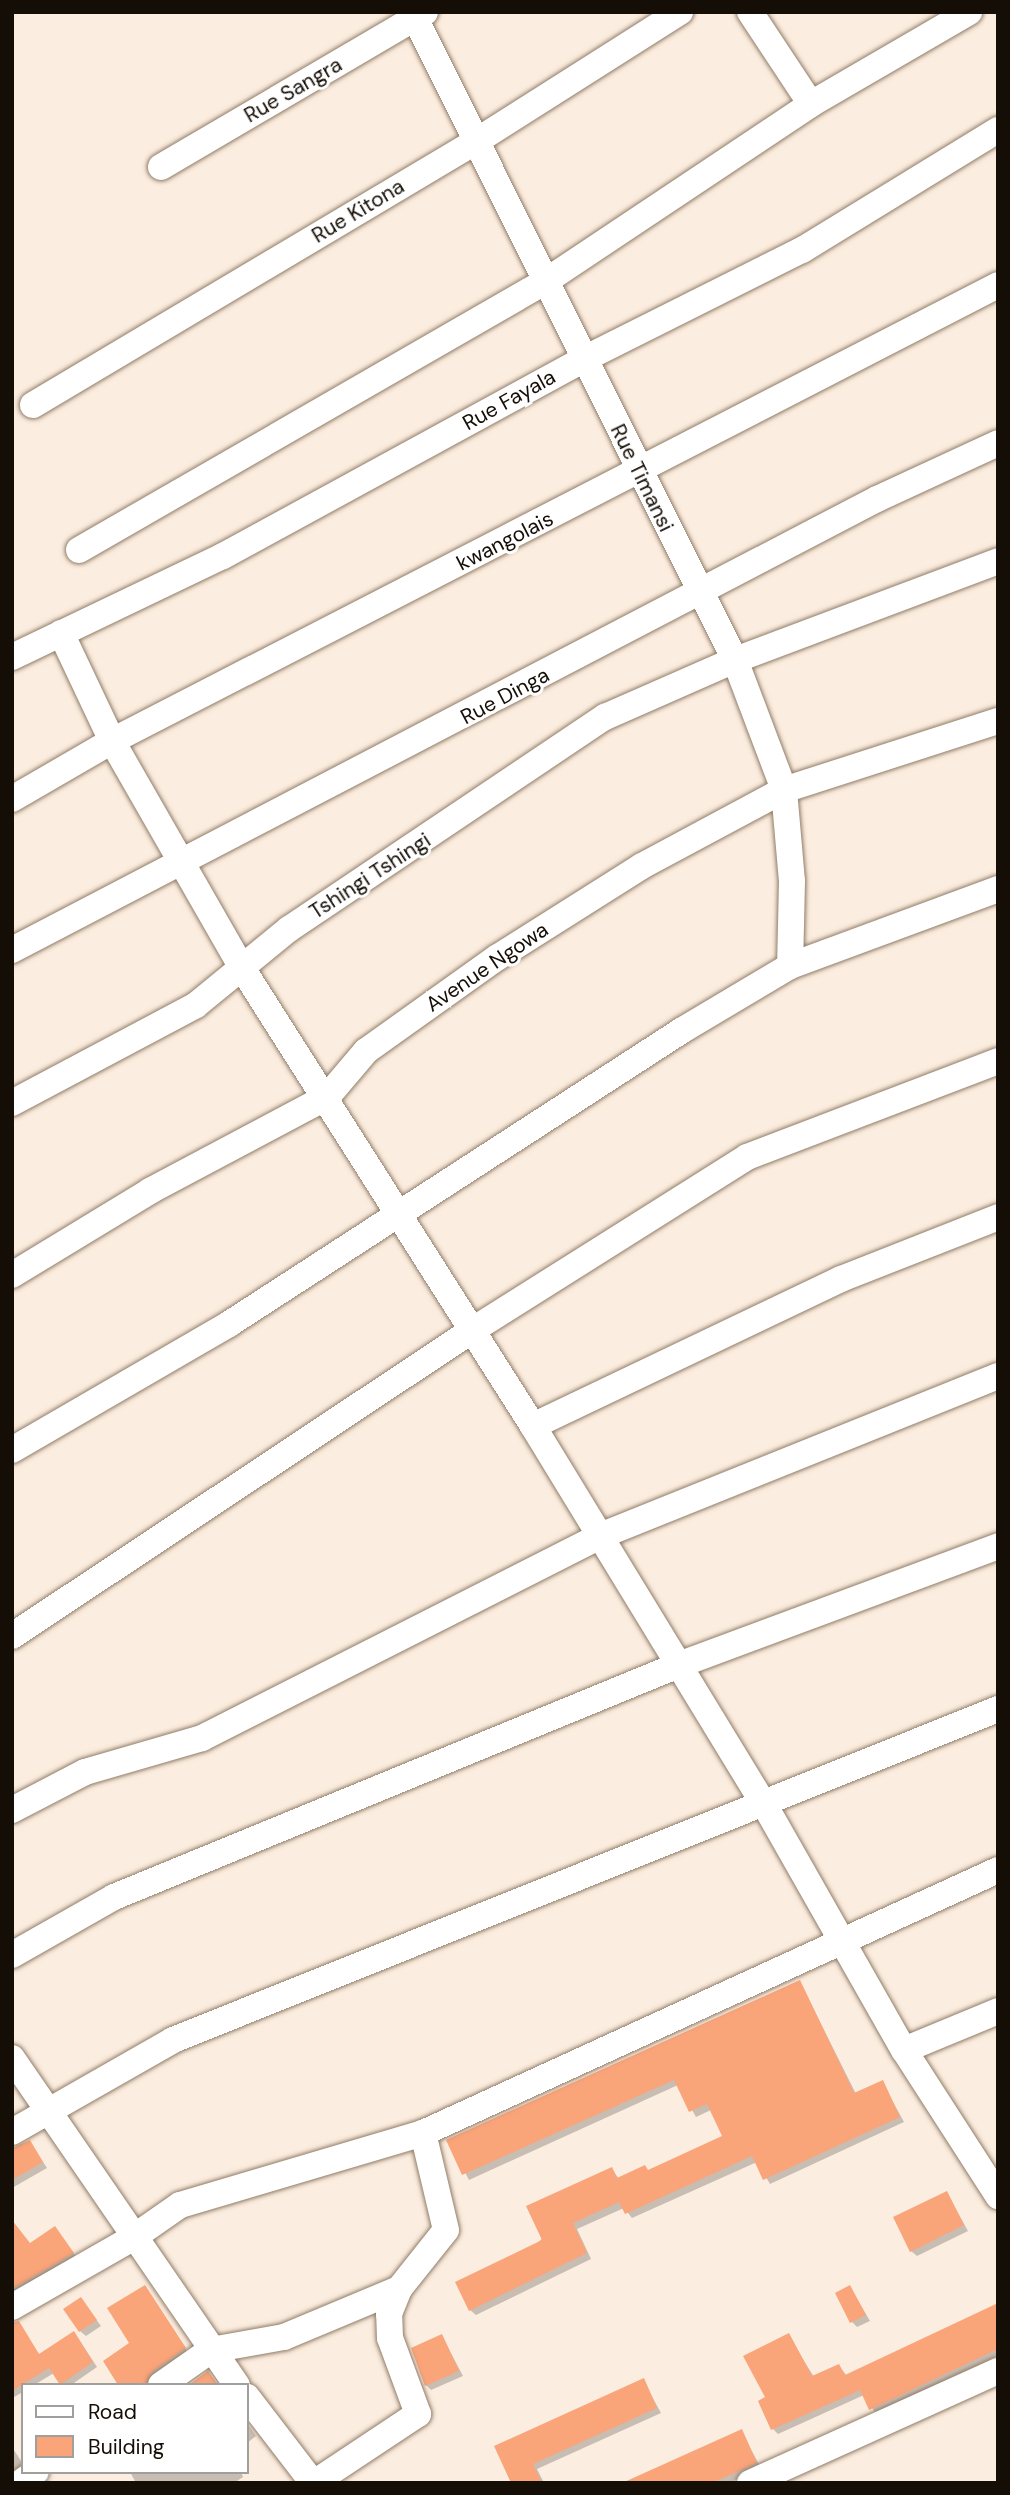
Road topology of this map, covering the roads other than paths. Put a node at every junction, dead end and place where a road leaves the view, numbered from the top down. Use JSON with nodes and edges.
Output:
{"nodes":[{"id":1,"x":680,"y":12,"type":"edge"},
{"id":2,"x":750,"y":12,"type":"edge"},
{"id":3,"x":969,"y":12,"type":"edge"},
{"id":4,"x":417,"y":14,"type":"edge"},
{"id":5,"x":811,"y":104,"type":"junction"},
{"id":6,"x":998,"y":130,"type":"edge"},
{"id":7,"x":475,"y":142,"type":"junction"},
{"id":8,"x":160,"y":167,"type":"dead end"},
{"id":9,"x":546,"y":281,"type":"junction"},
{"id":10,"x":998,"y":285,"type":"edge"},
{"id":11,"x":584,"y":359,"type":"junction"},
{"id":12,"x":33,"y":404,"type":"dead end"},
{"id":13,"x":998,"y":443,"type":"edge"},
{"id":14,"x":638,"y":472,"type":"junction"},
{"id":15,"x":79,"y":550,"type":"dead end"},
{"id":16,"x":998,"y":561,"type":"edge"},
{"id":17,"x":699,"y":593,"type":"junction"},
{"id":18,"x":61,"y":633,"type":"junction"},
{"id":19,"x":12,"y":657,"type":"edge"},
{"id":20,"x":735,"y":660,"type":"junction"},
{"id":21,"x":998,"y":721,"type":"edge"},
{"id":22,"x":112,"y":741,"type":"junction"},
{"id":23,"x":784,"y":790,"type":"junction"},
{"id":24,"x":12,"y":799,"type":"edge"},
{"id":25,"x":183,"y":864,"type":"junction"},
{"id":26,"x":998,"y":889,"type":"edge"},
{"id":27,"x":12,"y":950,"type":"edge"},
{"id":28,"x":790,"y":967,"type":"junction"},
{"id":29,"x":242,"y":968,"type":"junction"},
{"id":30,"x":998,"y":1061,"type":"edge"},
{"id":31,"x":327,"y":1097,"type":"junction"},
{"id":32,"x":12,"y":1103,"type":"edge"},
{"id":33,"x":397,"y":1213,"type":"junction"},
{"id":34,"x":998,"y":1217,"type":"edge"},
{"id":35,"x":12,"y":1275,"type":"edge"},
{"id":36,"x":471,"y":1331,"type":"junction"},
{"id":37,"x":998,"y":1376,"type":"edge"},
{"id":38,"x":533,"y":1426,"type":"junction"},
{"id":39,"x":12,"y":1450,"type":"edge"},
{"id":40,"x":600,"y":1536,"type":"junction"},
{"id":41,"x":998,"y":1546,"type":"edge"},
{"id":42,"x":12,"y":1636,"type":"edge"},
{"id":43,"x":676,"y":1666,"type":"junction"},
{"id":44,"x":998,"y":1709,"type":"edge"},
{"id":45,"x":764,"y":1804,"type":"junction"},
{"id":46,"x":12,"y":1810,"type":"edge"},
{"id":47,"x":998,"y":1870,"type":"edge"},
{"id":48,"x":843,"y":1938,"type":"junction"},
{"id":49,"x":12,"y":1955,"type":"edge"},
{"id":50,"x":998,"y":2011,"type":"edge"},
{"id":51,"x":904,"y":2050,"type":"junction"},
{"id":52,"x":12,"y":2058,"type":"edge"},
{"id":53,"x":46,"y":2112,"type":"junction"},
{"id":54,"x":12,"y":2132,"type":"edge"},
{"id":55,"x":423,"y":2133,"type":"junction"},
{"id":56,"x":989,"y":2165,"type":"edge"},
{"id":57,"x":998,"y":2196,"type":"edge"},
{"id":58,"x":134,"y":2237,"type":"junction"},
{"id":59,"x":399,"y":2289,"type":"junction"},
{"id":60,"x":12,"y":2307,"type":"edge"},
{"id":61,"x":211,"y":2350,"type":"junction"},
{"id":62,"x":998,"y":2371,"type":"edge"},
{"id":63,"x":164,"y":2383,"type":"edge"},
{"id":64,"x":236,"y":2383,"type":"edge"},
{"id":65,"x":248,"y":2398,"type":"edge"},
{"id":66,"x":314,"y":2483,"type":"edge"},
{"id":67,"x":750,"y":2483,"type":"edge"}],
"edges":[{"from":1,"to":7,"type":"street","name":"Rue Kitona"},
{"from":2,"to":5,"type":"street"},
{"from":3,"to":5,"type":"street"},
{"from":4,"to":7,"type":"street","name":"Rue Timansi"},
{"from":4,"to":8,"type":"street","name":"Rue Sangra"},
{"from":5,"to":9,"type":"street"},
{"from":6,"to":11,"type":"street","name":"Rue Fayala"},
{"from":7,"to":9,"type":"street","name":"Rue Timansi"},
{"from":7,"to":12,"type":"street","name":"Rue Kitona"},
{"from":9,"to":11,"type":"street","name":"Rue Timansi"},
{"from":9,"to":15,"type":"street"},
{"from":10,"to":14,"type":"street","name":"kwangolais"},
{"from":11,"to":14,"type":"street","name":"Rue Timansi"},
{"from":11,"to":18,"type":"street","name":"Rue Fayala"},
{"from":13,"to":17,"type":"street","name":"Rue Dinga"},
{"from":14,"to":17,"type":"street","name":"Rue Timansi"},
{"from":14,"to":22,"type":"street","name":"kwangolais"},
{"from":16,"to":20,"type":"street","name":"Tshingi Tshingi"},
{"from":17,"to":20,"type":"street","name":"Rue Timansi"},
{"from":17,"to":25,"type":"street","name":"Rue Dinga"},
{"from":18,"to":19,"type":"street","name":"Rue Fayala"},
{"from":18,"to":22,"type":"street"},
{"from":20,"to":23,"type":"street","name":"Rue Timansi"},
{"from":20,"to":29,"type":"street","name":"Tshingi Tshingi"},
{"from":21,"to":23,"type":"street","name":"Avenue Ngowa"},
{"from":22,"to":24,"type":"street","name":"kwangolais"},
{"from":22,"to":25,"type":"street"},
{"from":23,"to":28,"type":"street","name":"Rue Timansi"},
{"from":23,"to":31,"type":"street","name":"Avenue Ngowa"},
{"from":25,"to":27,"type":"street","name":"Rue Dinga"},
{"from":25,"to":29,"type":"street"},
{"from":26,"to":28,"type":"street"},
{"from":28,"to":33,"type":"street"},
{"from":29,"to":31,"type":"street"},
{"from":29,"to":32,"type":"street","name":"Tshingi Tshingi"},
{"from":30,"to":36,"type":"street"},
{"from":31,"to":33,"type":"street"},
{"from":31,"to":35,"type":"street","name":"Avenue Ngowa"},
{"from":33,"to":36,"type":"street"},
{"from":33,"to":39,"type":"street"},
{"from":34,"to":38,"type":"street"},
{"from":36,"to":38,"type":"street"},
{"from":36,"to":42,"type":"street"},
{"from":37,"to":40,"type":"street"},
{"from":38,"to":40,"type":"street"},
{"from":40,"to":43,"type":"street"},
{"from":40,"to":46,"type":"street"},
{"from":41,"to":43,"type":"street"},
{"from":43,"to":45,"type":"street"},
{"from":43,"to":49,"type":"street"},
{"from":44,"to":45,"type":"street"},
{"from":45,"to":48,"type":"street"},
{"from":45,"to":53,"type":"street"},
{"from":47,"to":48,"type":"street"},
{"from":48,"to":51,"type":"street"},
{"from":48,"to":55,"type":"street"},
{"from":50,"to":51,"type":"street"},
{"from":51,"to":56,"type":"street"},
{"from":52,"to":53,"type":"street"},
{"from":53,"to":54,"type":"street"},
{"from":53,"to":58,"type":"street"},
{"from":55,"to":58,"type":"street"},
{"from":55,"to":59,"type":"street"},
{"from":56,"to":57,"type":"street"},
{"from":58,"to":60,"type":"street"},
{"from":58,"to":61,"type":"street"},
{"from":59,"to":61,"type":"street"},
{"from":59,"to":66,"type":"street"},
{"from":61,"to":63,"type":"street"},
{"from":61,"to":64,"type":"street"},
{"from":62,"to":67,"type":"street"},
{"from":65,"to":66,"type":"street"}]}
